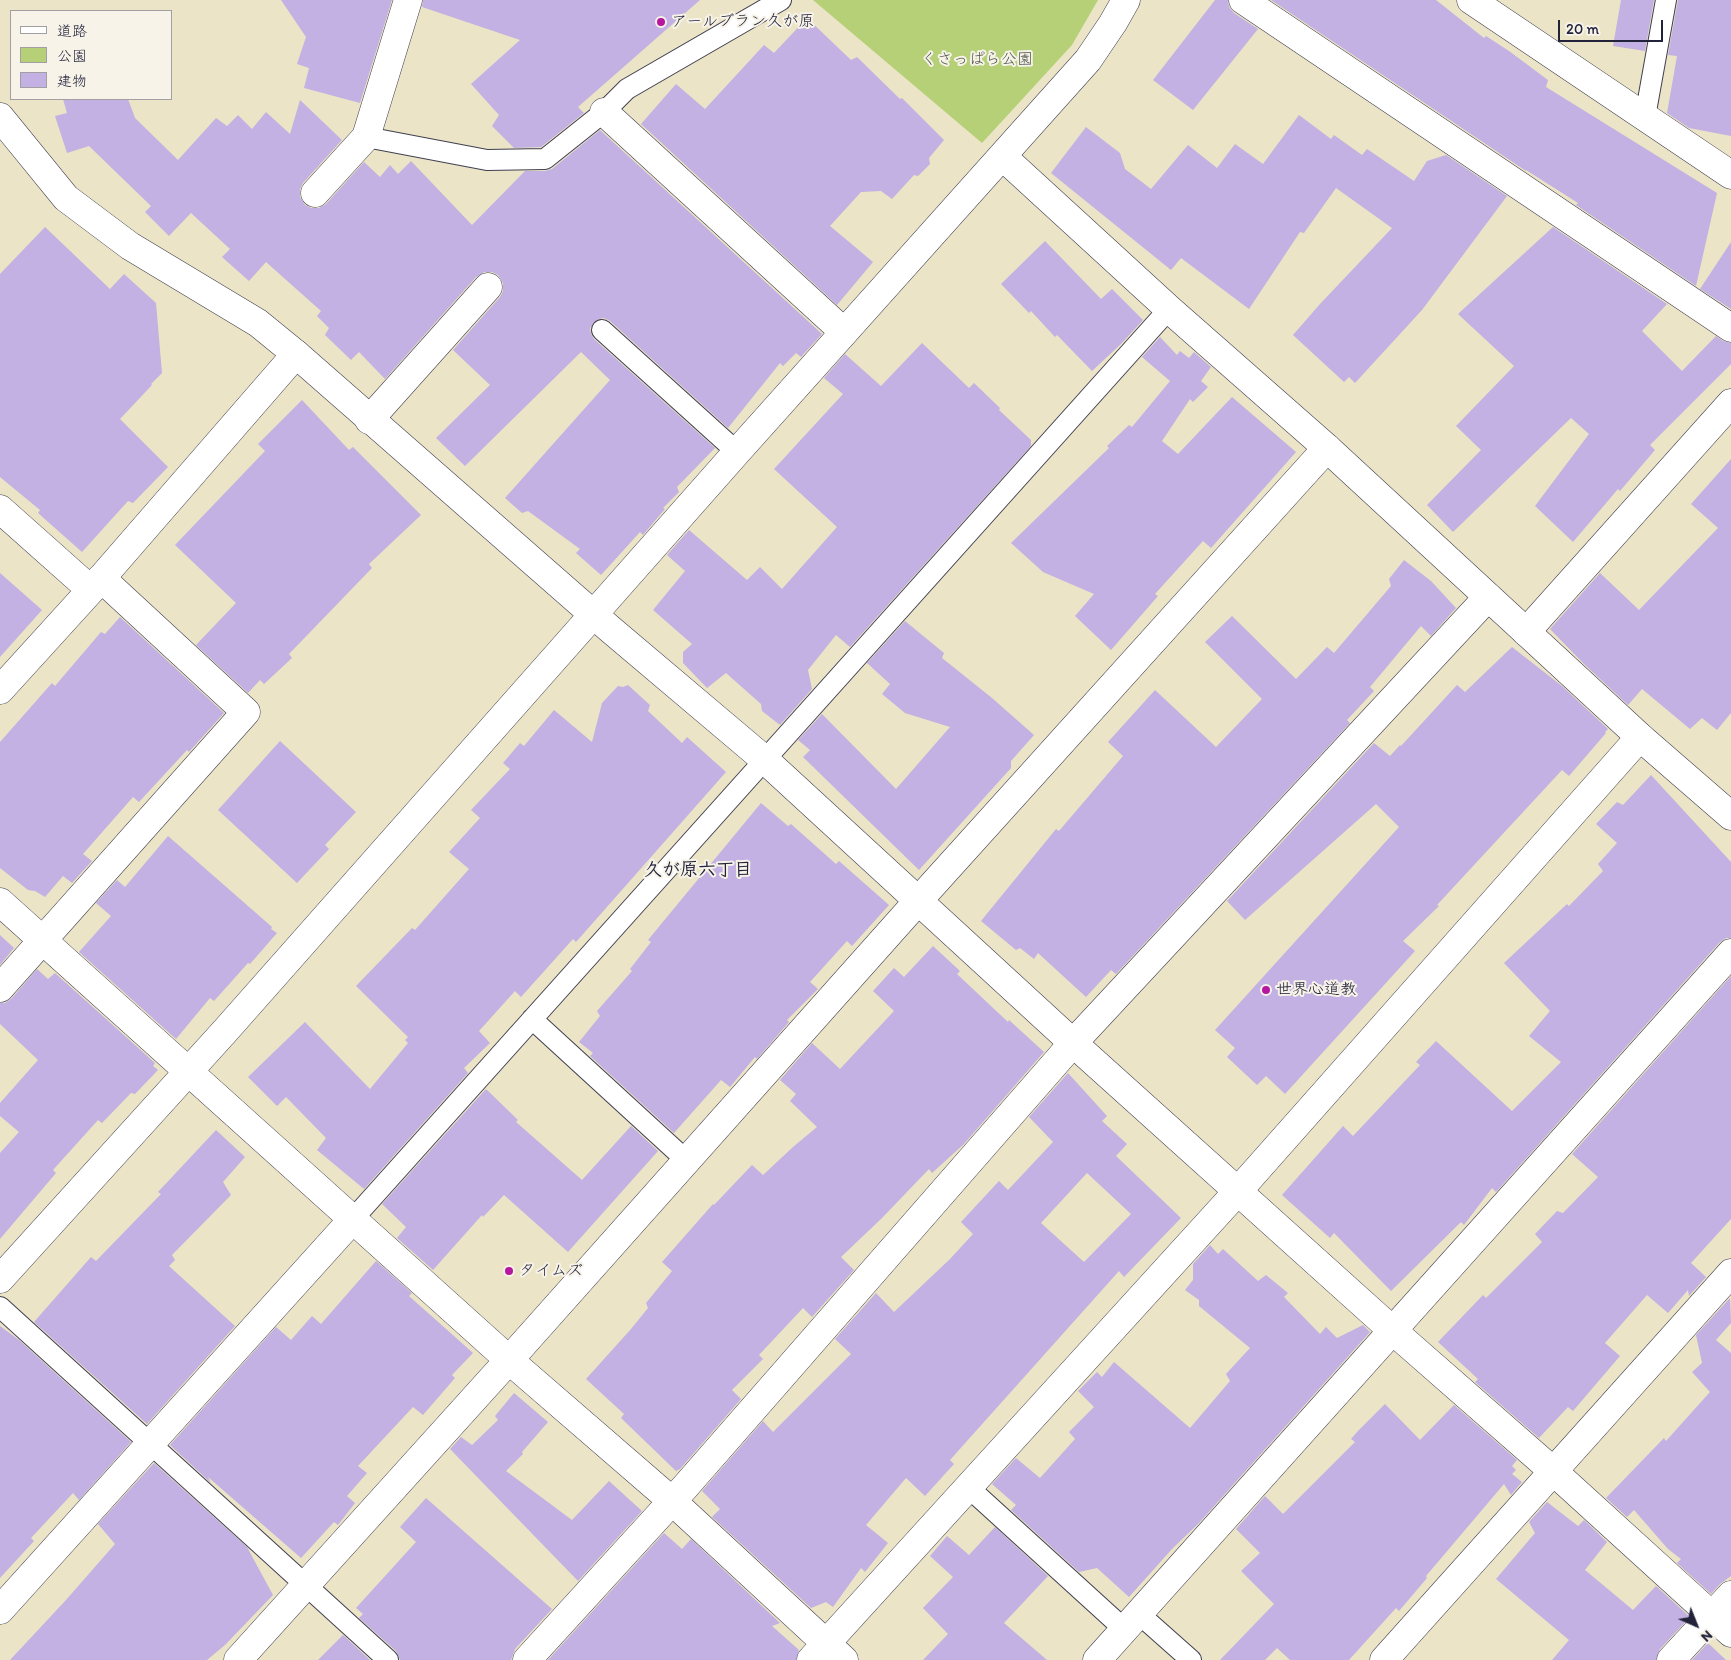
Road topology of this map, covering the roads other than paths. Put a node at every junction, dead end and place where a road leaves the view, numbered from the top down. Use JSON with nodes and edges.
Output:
{"nodes":[{"id":1,"x":408,"y":0,"type":"edge"},
{"id":2,"x":780,"y":0,"type":"edge"},
{"id":3,"x":1126,"y":0,"type":"edge"},
{"id":4,"x":1243,"y":0,"type":"edge"},
{"id":5,"x":1471,"y":0,"type":"edge"},
{"id":6,"x":1666,"y":0,"type":"edge"},
{"id":7,"x":604,"y":112,"type":"junction"},
{"id":8,"x":0,"y":117,"type":"edge"},
{"id":9,"x":1645,"y":117,"type":"junction"},
{"id":10,"x":366,"y":137,"type":"junction"},
{"id":11,"x":1002,"y":156,"type":"junction"},
{"id":12,"x":1731,"y":175,"type":"edge"},
{"id":13,"x":315,"y":193,"type":"dead end"},
{"id":14,"x":488,"y":287,"type":"dead end"},
{"id":15,"x":1170,"y":309,"type":"junction"},
{"id":16,"x":1731,"y":328,"type":"edge"},
{"id":17,"x":602,"y":330,"type":"dead end"},
{"id":18,"x":844,"y":332,"type":"junction"},
{"id":19,"x":296,"y":354,"type":"junction"},
{"id":20,"x":1731,"y":403,"type":"edge"},
{"id":21,"x":369,"y":420,"type":"junction"},
{"id":22,"x":1327,"y":448,"type":"junction"},
{"id":23,"x":737,"y":452,"type":"junction"},
{"id":24,"x":0,"y":509,"type":"edge"},
{"id":25,"x":96,"y":584,"type":"junction"},
{"id":26,"x":1488,"y":597,"type":"junction"},
{"id":27,"x":594,"y":615,"type":"junction"},
{"id":28,"x":1526,"y":632,"type":"junction"},
{"id":29,"x":0,"y":690,"type":"edge"},
{"id":30,"x":1640,"y":737,"type":"junction"},
{"id":31,"x":765,"y":760,"type":"junction"},
{"id":32,"x":1731,"y":816,"type":"edge"},
{"id":33,"x":0,"y":902,"type":"edge"},
{"id":34,"x":918,"y":902,"type":"junction"},
{"id":35,"x":43,"y":940,"type":"junction"},
{"id":36,"x":1731,"y":953,"type":"edge"},
{"id":37,"x":0,"y":988,"type":"edge"},
{"id":38,"x":532,"y":1019,"type":"junction"},
{"id":39,"x":1074,"y":1043,"type":"junction"},
{"id":40,"x":188,"y":1072,"type":"junction"},
{"id":41,"x":687,"y":1161,"type":"junction"},
{"id":42,"x":1238,"y":1191,"type":"junction"},
{"id":43,"x":353,"y":1219,"type":"junction"},
{"id":44,"x":1731,"y":1273,"type":"edge"},
{"id":45,"x":0,"y":1279,"type":"edge"},
{"id":46,"x":0,"y":1307,"type":"edge"},
{"id":47,"x":1392,"y":1330,"type":"junction"},
{"id":48,"x":509,"y":1360,"type":"junction"},
{"id":49,"x":150,"y":1444,"type":"junction"},
{"id":50,"x":1553,"y":1470,"type":"junction"},
{"id":51,"x":968,"y":1487,"type":"junction"},
{"id":52,"x":672,"y":1501,"type":"junction"},
{"id":53,"x":306,"y":1584,"type":"junction"},
{"id":54,"x":1731,"y":1595,"type":"edge"},
{"id":55,"x":0,"y":1610,"type":"edge"},
{"id":56,"x":1131,"y":1621,"type":"junction"},
{"id":57,"x":1721,"y":1625,"type":"edge"},
{"id":58,"x":827,"y":1655,"type":"edge"},
{"id":59,"x":238,"y":1660,"type":"edge"},
{"id":60,"x":388,"y":1660,"type":"edge"},
{"id":61,"x":527,"y":1660,"type":"edge"},
{"id":62,"x":1097,"y":1660,"type":"edge"},
{"id":63,"x":1191,"y":1660,"type":"edge"},
{"id":64,"x":1384,"y":1660,"type":"edge"},
{"id":65,"x":1671,"y":1660,"type":"edge"}],
"edges":[{"from":1,"to":10,"type":"street"},
{"from":2,"to":7,"type":"lane"},
{"from":3,"to":11,"type":"street"},
{"from":4,"to":16,"type":"street"},
{"from":5,"to":9,"type":"street"},
{"from":6,"to":9,"type":"lane"},
{"from":7,"to":10,"type":"lane"},
{"from":7,"to":18,"type":"street"},
{"from":8,"to":19,"type":"street"},
{"from":9,"to":12,"type":"street"},
{"from":10,"to":13,"type":"street"},
{"from":11,"to":15,"type":"street"},
{"from":11,"to":18,"type":"street"},
{"from":14,"to":21,"type":"street"},
{"from":15,"to":22,"type":"street"},
{"from":15,"to":31,"type":"lane"},
{"from":17,"to":23,"type":"lane"},
{"from":18,"to":23,"type":"street"},
{"from":19,"to":21,"type":"street"},
{"from":19,"to":25,"type":"street"},
{"from":20,"to":28,"type":"street"},
{"from":21,"to":27,"type":"street"},
{"from":22,"to":26,"type":"street"},
{"from":22,"to":34,"type":"street"},
{"from":23,"to":27,"type":"street"},
{"from":24,"to":25,"type":"street"},
{"from":25,"to":29,"type":"street"},
{"from":25,"to":35,"type":"street"},
{"from":26,"to":28,"type":"street"},
{"from":26,"to":39,"type":"street"},
{"from":27,"to":31,"type":"street"},
{"from":27,"to":40,"type":"street"},
{"from":28,"to":30,"type":"street"},
{"from":30,"to":32,"type":"street"},
{"from":30,"to":42,"type":"street"},
{"from":31,"to":34,"type":"street"},
{"from":31,"to":38,"type":"lane"},
{"from":33,"to":35,"type":"street"},
{"from":34,"to":39,"type":"street"},
{"from":34,"to":41,"type":"street"},
{"from":35,"to":37,"type":"street"},
{"from":35,"to":40,"type":"street"},
{"from":36,"to":47,"type":"street"},
{"from":38,"to":41,"type":"lane"},
{"from":38,"to":43,"type":"lane"},
{"from":39,"to":42,"type":"street"},
{"from":39,"to":52,"type":"street"},
{"from":40,"to":43,"type":"street"},
{"from":40,"to":45,"type":"street"},
{"from":41,"to":48,"type":"street"},
{"from":42,"to":47,"type":"street"},
{"from":42,"to":51,"type":"street"},
{"from":43,"to":48,"type":"street"},
{"from":43,"to":49,"type":"street"},
{"from":44,"to":50,"type":"street"},
{"from":46,"to":49,"type":"lane"},
{"from":47,"to":50,"type":"street"},
{"from":47,"to":56,"type":"street"},
{"from":48,"to":52,"type":"street"},
{"from":48,"to":53,"type":"street"},
{"from":49,"to":53,"type":"lane"},
{"from":49,"to":55,"type":"street"},
{"from":50,"to":57,"type":"street"},
{"from":50,"to":64,"type":"street"},
{"from":51,"to":56,"type":"lane"},
{"from":51,"to":58,"type":"street"},
{"from":52,"to":58,"type":"street"},
{"from":52,"to":61,"type":"street"},
{"from":53,"to":59,"type":"street"},
{"from":53,"to":60,"type":"lane"},
{"from":54,"to":57,"type":"street"},
{"from":56,"to":62,"type":"street"},
{"from":56,"to":63,"type":"lane"},
{"from":57,"to":65,"type":"street"}]}
